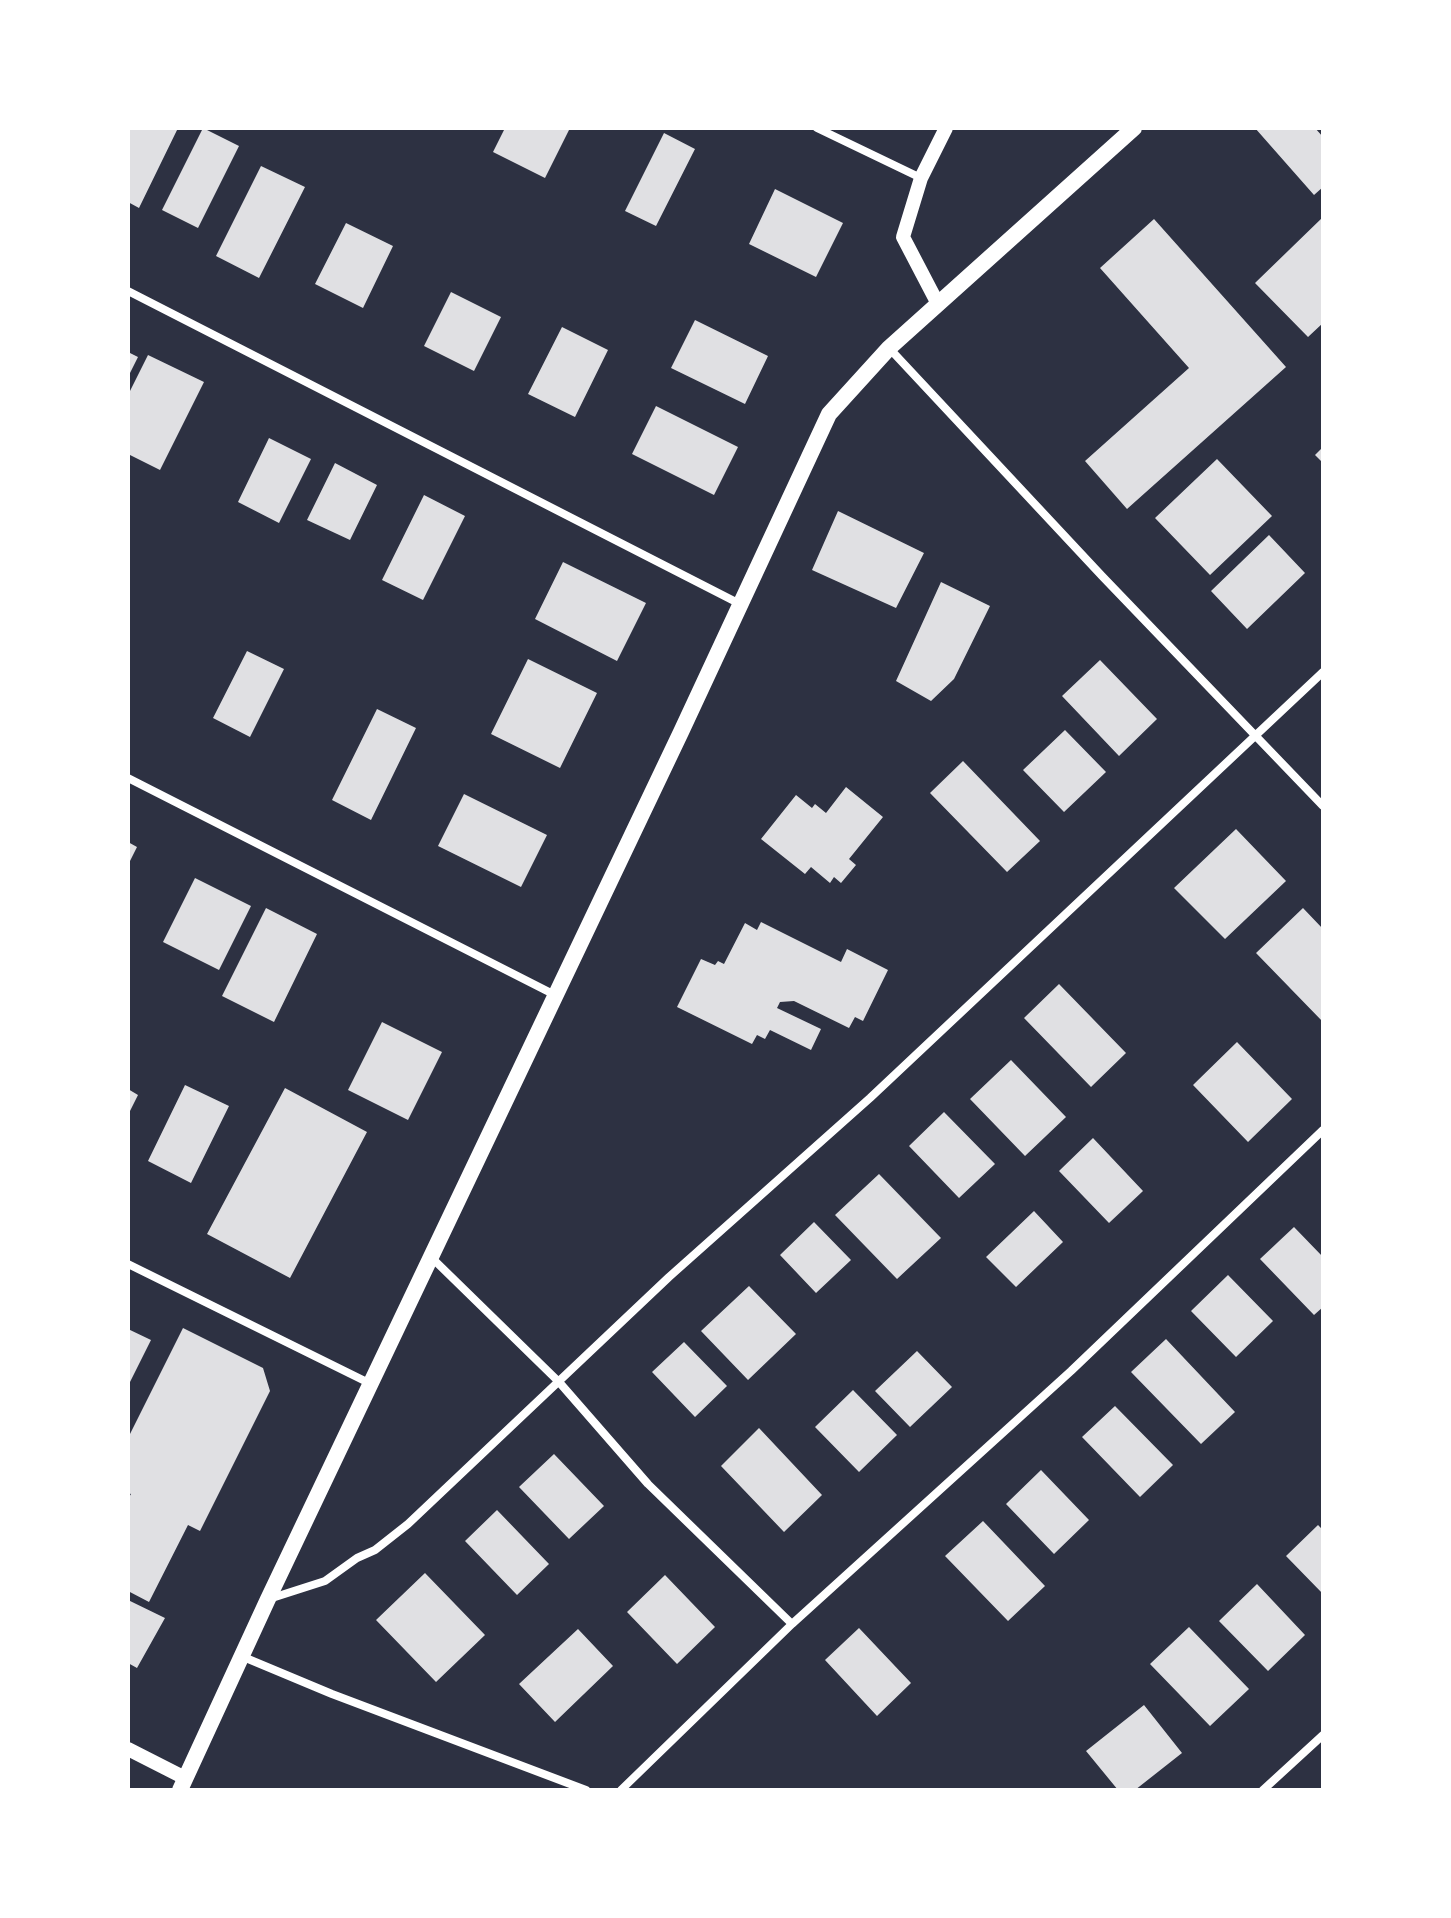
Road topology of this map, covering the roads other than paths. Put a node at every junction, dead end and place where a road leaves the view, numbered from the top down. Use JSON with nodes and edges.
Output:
{"nodes":[{"id":1,"x":817,"y":128,"type":"edge"},
{"id":2,"x":946,"y":128,"type":"edge"},
{"id":3,"x":1134,"y":128,"type":"edge"},
{"id":4,"x":921,"y":178,"type":"junction"},
{"id":5,"x":128,"y":291,"type":"edge"},
{"id":6,"x":938,"y":304,"type":"junction"},
{"id":7,"x":889,"y":348,"type":"junction"},
{"id":8,"x":740,"y":604,"type":"junction"},
{"id":9,"x":1323,"y":672,"type":"edge"},
{"id":10,"x":1255,"y":734,"type":"junction"},
{"id":11,"x":128,"y":778,"type":"edge"},
{"id":12,"x":1323,"y":806,"type":"edge"},
{"id":13,"x":555,"y":995,"type":"junction"},
{"id":14,"x":1323,"y":1130,"type":"edge"},
{"id":15,"x":430,"y":1256,"type":"junction"},
{"id":16,"x":128,"y":1264,"type":"edge"},
{"id":17,"x":559,"y":1382,"type":"junction"},
{"id":18,"x":371,"y":1384,"type":"junction"},
{"id":19,"x":268,"y":1599,"type":"junction"},
{"id":20,"x":792,"y":1624,"type":"junction"},
{"id":21,"x":241,"y":1656,"type":"junction"},
{"id":22,"x":1323,"y":1735,"type":"edge"},
{"id":23,"x":128,"y":1749,"type":"edge"},
{"id":24,"x":183,"y":1784,"type":"edge"},
{"id":25,"x":586,"y":1790,"type":"edge"},
{"id":26,"x":621,"y":1790,"type":"edge"},
{"id":27,"x":1263,"y":1790,"type":"edge"}],
"edges":[{"from":1,"to":4,"type":"street"},
{"from":2,"to":4,"type":"street"},
{"from":3,"to":6,"type":"main road"},
{"from":4,"to":6,"type":"street"},
{"from":5,"to":8,"type":"street"},
{"from":6,"to":7,"type":"main road"},
{"from":7,"to":8,"type":"main road"},
{"from":7,"to":10,"type":"street"},
{"from":8,"to":13,"type":"main road"},
{"from":9,"to":10,"type":"street"},
{"from":10,"to":12,"type":"street"},
{"from":10,"to":17,"type":"street"},
{"from":11,"to":13,"type":"street"},
{"from":13,"to":15,"type":"main road"},
{"from":14,"to":20,"type":"street"},
{"from":15,"to":17,"type":"street"},
{"from":15,"to":18,"type":"main road"},
{"from":16,"to":18,"type":"street"},
{"from":17,"to":19,"type":"street"},
{"from":17,"to":20,"type":"street"},
{"from":18,"to":19,"type":"main road"},
{"from":19,"to":21,"type":"main road"},
{"from":20,"to":26,"type":"street"},
{"from":21,"to":24,"type":"main road"},
{"from":21,"to":25,"type":"street"},
{"from":22,"to":27,"type":"street"},
{"from":23,"to":24,"type":"street"}]}
